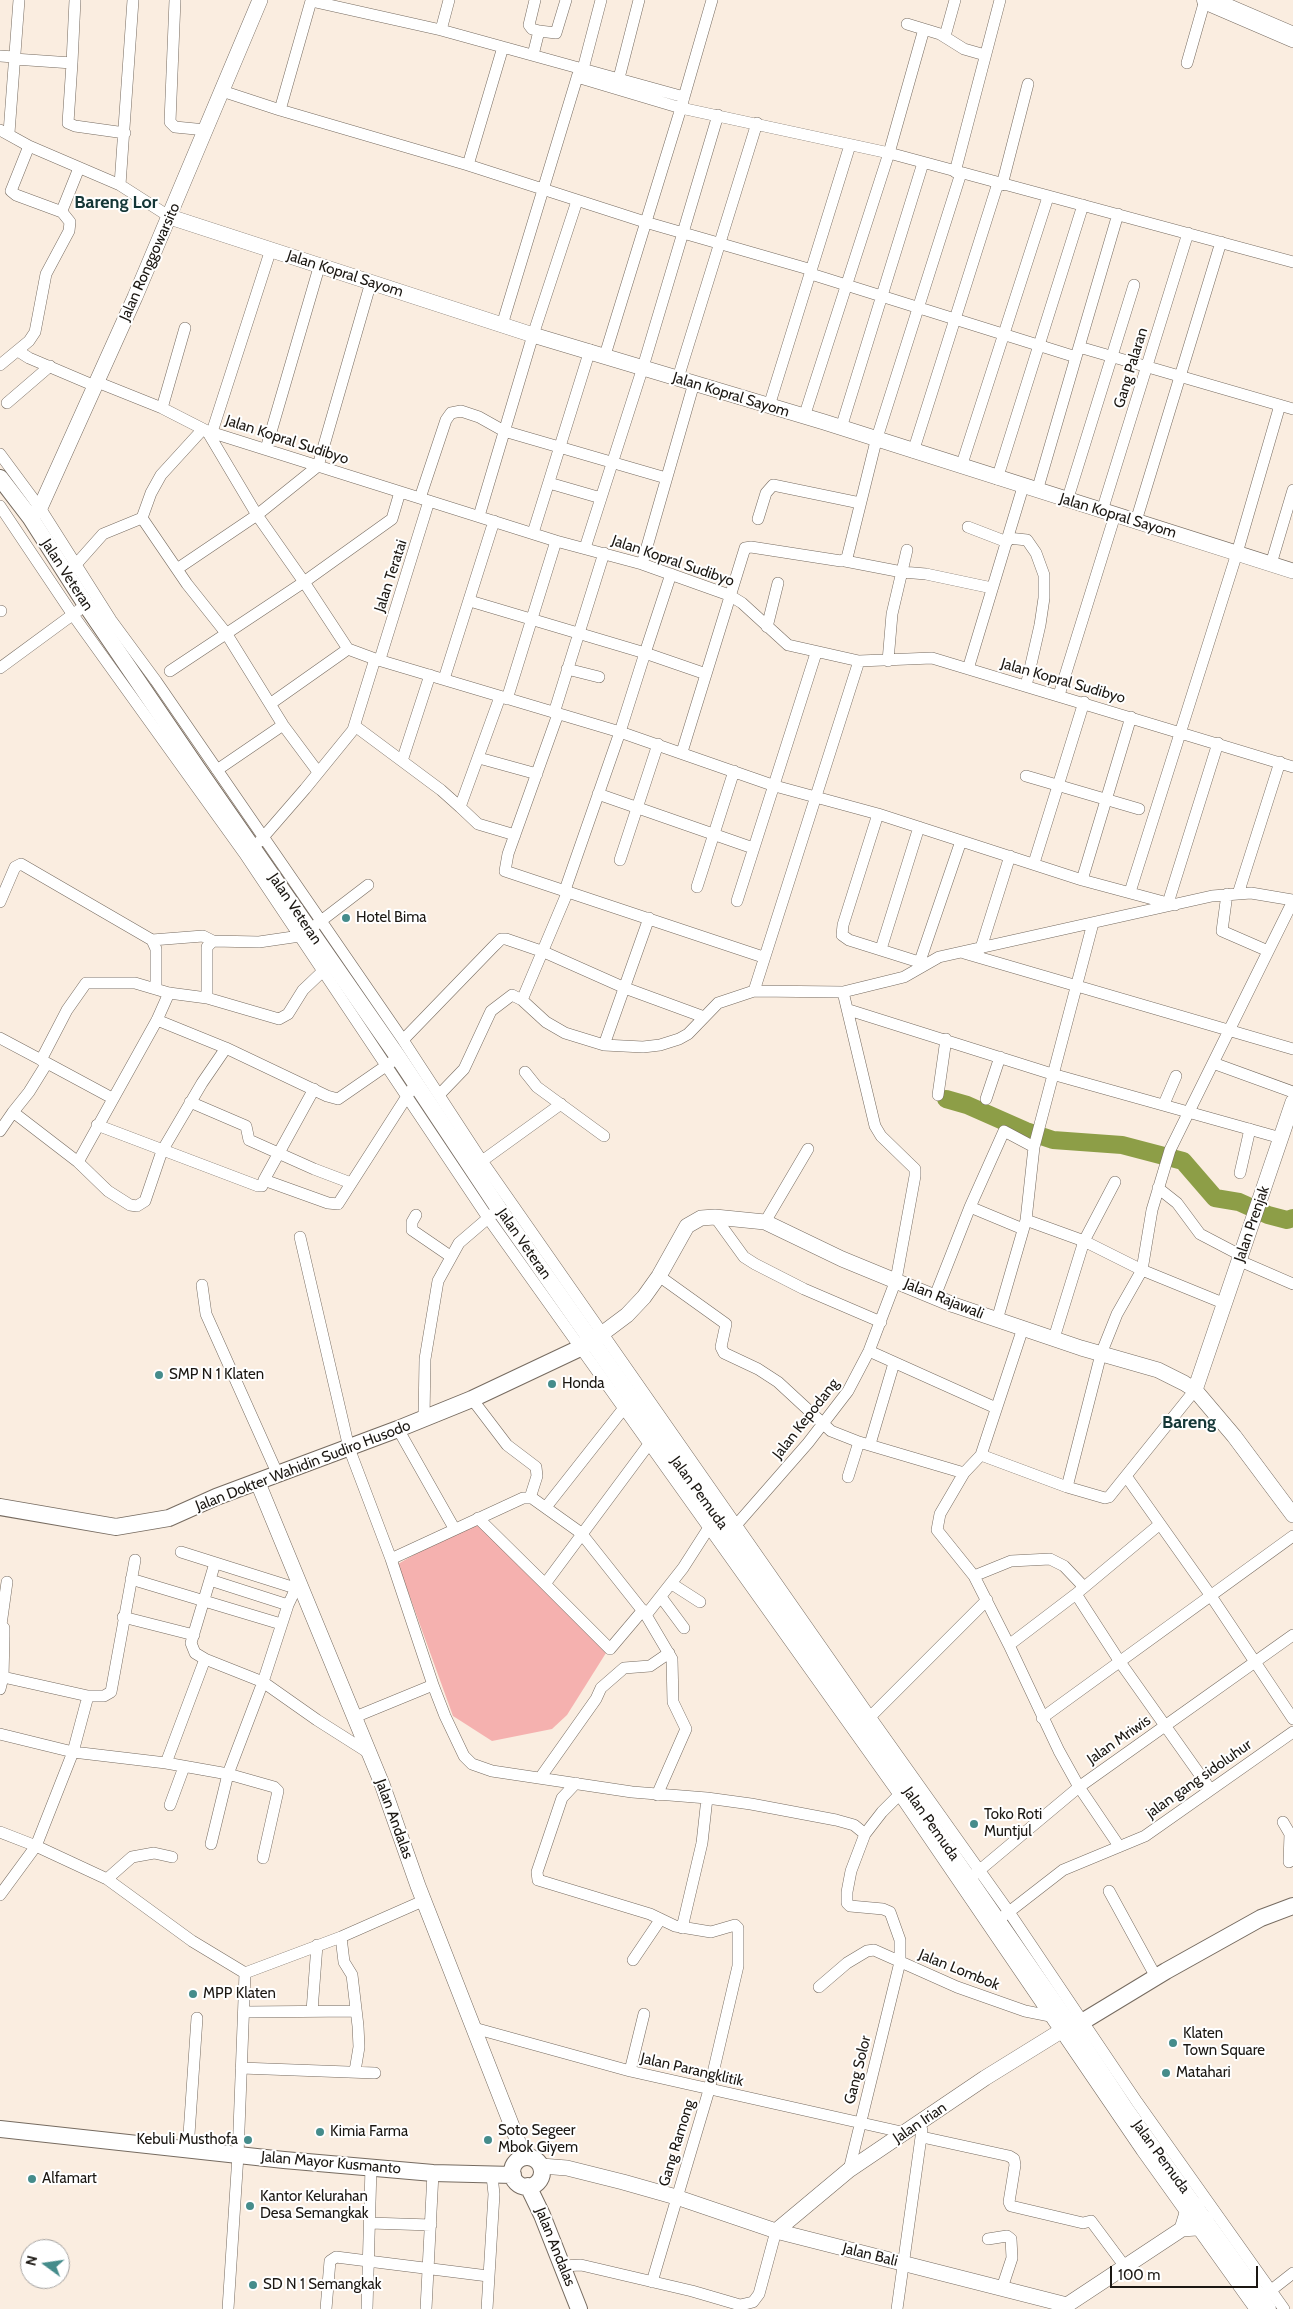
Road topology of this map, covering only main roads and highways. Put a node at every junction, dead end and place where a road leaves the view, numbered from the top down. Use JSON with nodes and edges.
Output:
{"nodes":[{"id":1,"x":1206,"y":0,"type":"edge"},
{"id":2,"x":1293,"y":37,"type":"edge"},
{"id":3,"x":1,"y":482,"type":"edge"},
{"id":4,"x":592,"y":1340,"type":"junction"},
{"id":5,"x":0,"y":1507,"type":"edge"},
{"id":6,"x":1293,"y":1906,"type":"edge"},
{"id":7,"x":1072,"y":2027,"type":"junction"},
{"id":8,"x":0,"y":2128,"type":"edge"},
{"id":9,"x":513,"y":2175,"type":"junction"},
{"id":10,"x":528,"y":2186,"type":"junction"},
{"id":11,"x":1263,"y":2302,"type":"edge"},
{"id":12,"x":578,"y":2309,"type":"edge"}],
"edges":[{"from":1,"to":2,"type":"highway"},
{"from":3,"to":4,"type":"main road","name":"Jalan Veteran"},
{"from":4,"to":5,"type":"main road","name":"Jalan Dokter Wahidin Sudiro Husodo"},
{"from":4,"to":7,"type":"main road","name":"Jalan Pemuda"},
{"from":6,"to":7,"type":"main road"},
{"from":7,"to":11,"type":"main road","name":"Jalan Pemuda"},
{"from":8,"to":9,"type":"main road","name":"Jalan Mayor Kusmanto"},
{"from":9,"to":10,"type":"main road","name":"Jalan Andalas"},
{"from":9,"to":10,"type":"main road"},
{"from":10,"to":12,"type":"main road","name":"Jalan Andalas"}]}
